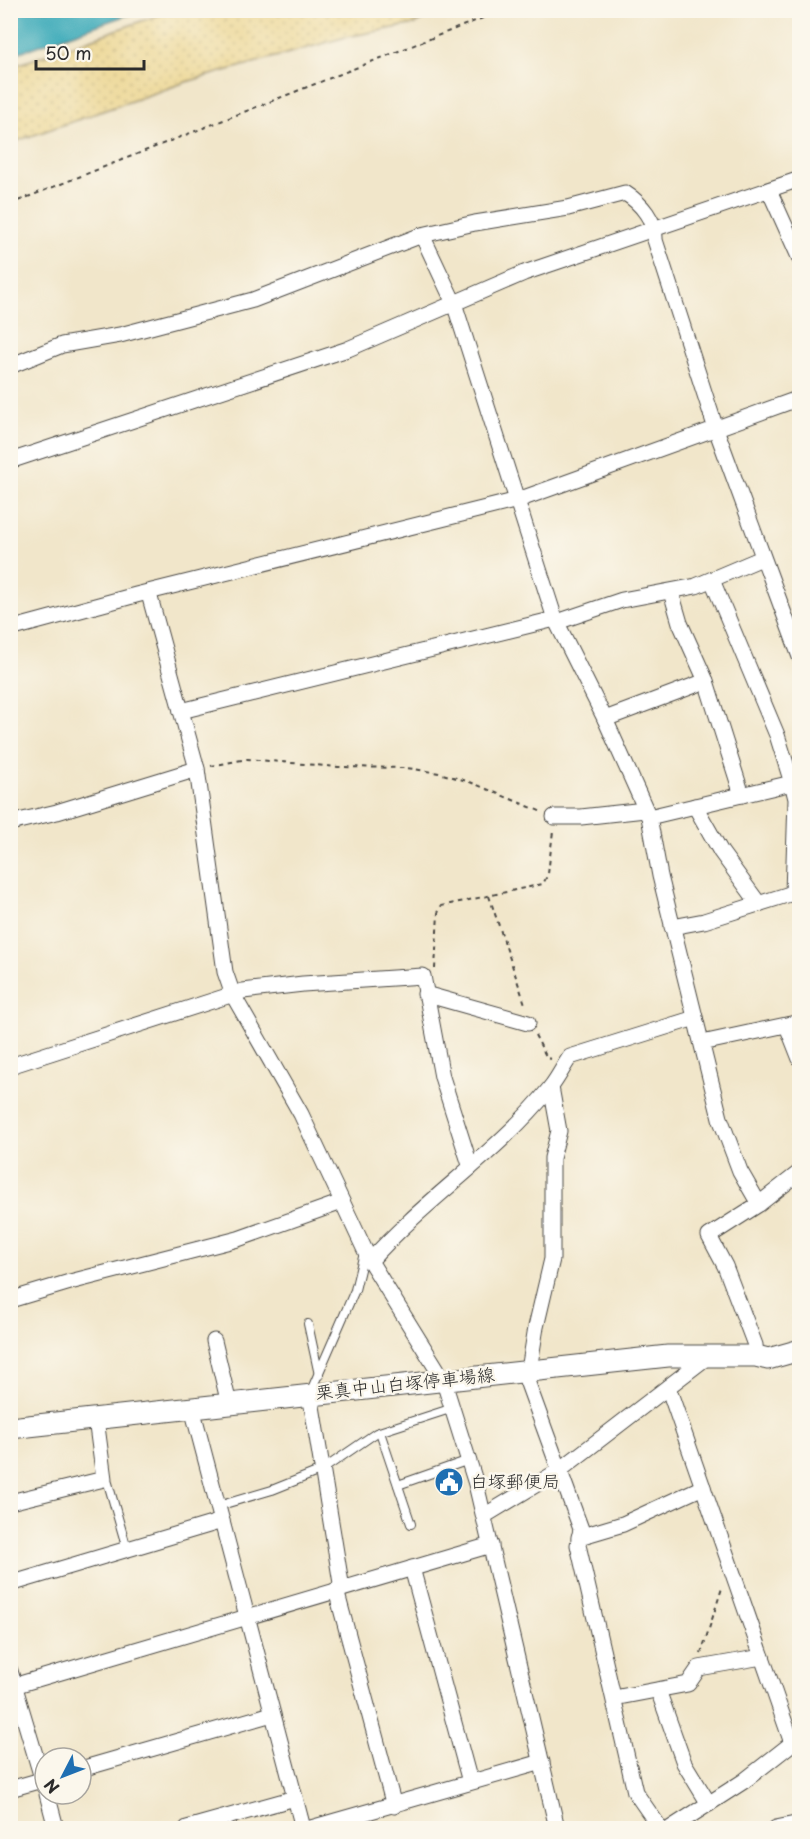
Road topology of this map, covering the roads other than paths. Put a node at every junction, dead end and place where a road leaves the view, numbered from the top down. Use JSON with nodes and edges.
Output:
{"nodes":[{"id":1,"x":800,"y":179,"type":"edge"},
{"id":2,"x":769,"y":190,"type":"junction"},
{"id":3,"x":656,"y":228,"type":"junction"},
{"id":4,"x":422,"y":235,"type":"junction"},
{"id":5,"x":800,"y":259,"type":"edge"},
{"id":6,"x":454,"y":303,"type":"junction"},
{"id":7,"x":10,"y":366,"type":"edge"},
{"id":8,"x":800,"y":398,"type":"edge"},
{"id":9,"x":716,"y":429,"type":"junction"},
{"id":10,"x":10,"y":461,"type":"edge"},
{"id":11,"x":518,"y":500,"type":"junction"},
{"id":12,"x":762,"y":558,"type":"junction"},
{"id":13,"x":712,"y":580,"type":"junction"},
{"id":14,"x":671,"y":592,"type":"junction"},
{"id":15,"x":149,"y":594,"type":"junction"},
{"id":16,"x":556,"y":620,"type":"junction"},
{"id":17,"x":10,"y":629,"type":"edge"},
{"id":18,"x":800,"y":657,"type":"edge"},
{"id":19,"x":706,"y":681,"type":"junction"},
{"id":20,"x":181,"y":711,"type":"junction"},
{"id":21,"x":605,"y":719,"type":"junction"},
{"id":22,"x":197,"y":769,"type":"junction"},
{"id":23,"x":796,"y":782,"type":"edge"},
{"id":24,"x":742,"y":795,"type":"junction"},
{"id":25,"x":695,"y":806,"type":"junction"},
{"id":26,"x":647,"y":813,"type":"junction"},
{"id":27,"x":554,"y":817,"type":"road end"},
{"id":28,"x":10,"y":823,"type":"edge"},
{"id":29,"x":759,"y":904,"type":"junction"},
{"id":30,"x":672,"y":927,"type":"junction"},
{"id":31,"x":425,"y":994,"type":"junction"},
{"id":32,"x":233,"y":995,"type":"junction"},
{"id":33,"x":695,"y":1018,"type":"junction"},
{"id":34,"x":528,"y":1023,"type":"road end"},
{"id":35,"x":794,"y":1024,"type":"edge"},
{"id":36,"x":702,"y":1043,"type":"junction"},
{"id":37,"x":800,"y":1059,"type":"edge"},
{"id":38,"x":10,"y":1066,"type":"edge"},
{"id":39,"x":551,"y":1087,"type":"junction"},
{"id":40,"x":470,"y":1165,"type":"junction"},
{"id":41,"x":800,"y":1172,"type":"edge"},
{"id":42,"x":342,"y":1202,"type":"junction"},
{"id":43,"x":759,"y":1204,"type":"junction"},
{"id":44,"x":368,"y":1255,"type":"junction"},
{"id":45,"x":10,"y":1299,"type":"edge"},
{"id":46,"x":308,"y":1324,"type":"dead end"},
{"id":47,"x":214,"y":1341,"type":"dead end"},
{"id":48,"x":800,"y":1350,"type":"edge"},
{"id":49,"x":756,"y":1356,"type":"junction"},
{"id":50,"x":707,"y":1357,"type":"junction"},
{"id":51,"x":526,"y":1370,"type":"junction"},
{"id":52,"x":319,"y":1375,"type":"junction"},
{"id":53,"x":442,"y":1379,"type":"junction"},
{"id":54,"x":668,"y":1387,"type":"junction"},
{"id":55,"x":310,"y":1394,"type":"junction"},
{"id":56,"x":228,"y":1404,"type":"junction"},
{"id":57,"x":192,"y":1408,"type":"junction"},
{"id":58,"x":453,"y":1408,"type":"junction"},
{"id":59,"x":96,"y":1419,"type":"junction"},
{"id":60,"x":10,"y":1428,"type":"edge"},
{"id":61,"x":380,"y":1432,"type":"junction"},
{"id":62,"x":469,"y":1460,"type":"junction"},
{"id":63,"x":322,"y":1470,"type":"junction"},
{"id":64,"x":560,"y":1470,"type":"junction"},
{"id":65,"x":104,"y":1479,"type":"junction"},
{"id":66,"x":398,"y":1485,"type":"junction"},
{"id":67,"x":703,"y":1487,"type":"junction"},
{"id":68,"x":10,"y":1502,"type":"edge"},
{"id":69,"x":220,"y":1513,"type":"junction"},
{"id":70,"x":484,"y":1516,"type":"junction"},
{"id":71,"x":411,"y":1524,"type":"dead end"},
{"id":72,"x":579,"y":1537,"type":"junction"},
{"id":73,"x":491,"y":1545,"type":"junction"},
{"id":74,"x":127,"y":1549,"type":"junction"},
{"id":75,"x":412,"y":1568,"type":"junction"},
{"id":76,"x":10,"y":1584,"type":"edge"},
{"id":77,"x":339,"y":1589,"type":"junction"},
{"id":78,"x":247,"y":1618,"type":"junction"},
{"id":79,"x":762,"y":1657,"type":"junction"},
{"id":80,"x":10,"y":1671,"type":"edge"},
{"id":81,"x":12,"y":1687,"type":"edge"},
{"id":82,"x":658,"y":1690,"type":"junction"},
{"id":83,"x":614,"y":1698,"type":"junction"},
{"id":84,"x":273,"y":1714,"type":"junction"},
{"id":85,"x":796,"y":1740,"type":"edge"},
{"id":86,"x":33,"y":1749,"type":"edge"},
{"id":87,"x":542,"y":1762,"type":"junction"},
{"id":88,"x":93,"y":1766,"type":"edge"},
{"id":89,"x":470,"y":1782,"type":"junction"},
{"id":90,"x":33,"y":1786,"type":"edge"},
{"id":91,"x":10,"y":1789,"type":"edge"},
{"id":92,"x":295,"y":1798,"type":"junction"},
{"id":93,"x":709,"y":1804,"type":"junction"},
{"id":94,"x":50,"y":1806,"type":"edge"},
{"id":95,"x":394,"y":1806,"type":"junction"},
{"id":96,"x":800,"y":1823,"type":"edge"},
{"id":97,"x":56,"y":1828,"type":"edge"},
{"id":98,"x":187,"y":1828,"type":"edge"},
{"id":99,"x":303,"y":1828,"type":"edge"},
{"id":100,"x":311,"y":1828,"type":"edge"},
{"id":101,"x":557,"y":1828,"type":"edge"},
{"id":102,"x":660,"y":1828,"type":"edge"},
{"id":103,"x":671,"y":1828,"type":"edge"},
{"id":104,"x":776,"y":1828,"type":"edge"}],
"edges":[{"from":1,"to":2,"type":"street"},
{"from":2,"to":3,"type":"street"},
{"from":2,"to":5,"type":"street"},
{"from":3,"to":4,"type":"street"},
{"from":3,"to":6,"type":"street"},
{"from":3,"to":9,"type":"street"},
{"from":4,"to":6,"type":"street"},
{"from":4,"to":7,"type":"street"},
{"from":6,"to":10,"type":"street"},
{"from":6,"to":11,"type":"street"},
{"from":8,"to":9,"type":"street"},
{"from":9,"to":11,"type":"street"},
{"from":9,"to":12,"type":"street"},
{"from":11,"to":15,"type":"street"},
{"from":11,"to":16,"type":"street"},
{"from":12,"to":13,"type":"street"},
{"from":12,"to":18,"type":"street"},
{"from":13,"to":14,"type":"street"},
{"from":13,"to":23,"type":"street"},
{"from":14,"to":16,"type":"street"},
{"from":14,"to":19,"type":"street"},
{"from":15,"to":17,"type":"street"},
{"from":15,"to":20,"type":"street"},
{"from":16,"to":20,"type":"street"},
{"from":16,"to":21,"type":"street"},
{"from":19,"to":21,"type":"street"},
{"from":19,"to":24,"type":"street"},
{"from":20,"to":22,"type":"street"},
{"from":21,"to":26,"type":"street"},
{"from":22,"to":28,"type":"street"},
{"from":22,"to":32,"type":"street"},
{"from":23,"to":24,"type":"street"},
{"from":23,"to":29,"type":"street"},
{"from":24,"to":25,"type":"street"},
{"from":25,"to":26,"type":"street"},
{"from":25,"to":29,"type":"street"},
{"from":26,"to":27,"type":"street"},
{"from":26,"to":30,"type":"street"},
{"from":29,"to":30,"type":"street"},
{"from":30,"to":33,"type":"street"},
{"from":31,"to":32,"type":"street"},
{"from":31,"to":34,"type":"street"},
{"from":31,"to":40,"type":"street"},
{"from":32,"to":38,"type":"street"},
{"from":32,"to":42,"type":"street"},
{"from":33,"to":36,"type":"street"},
{"from":33,"to":39,"type":"street"},
{"from":35,"to":36,"type":"street"},
{"from":35,"to":37,"type":"street"},
{"from":36,"to":43,"type":"street"},
{"from":39,"to":40,"type":"street"},
{"from":39,"to":51,"type":"street"},
{"from":40,"to":44,"type":"street"},
{"from":41,"to":43,"type":"street"},
{"from":42,"to":44,"type":"street"},
{"from":42,"to":45,"type":"street"},
{"from":43,"to":49,"type":"street"},
{"from":44,"to":52,"type":"lane"},
{"from":44,"to":53,"type":"street"},
{"from":46,"to":52,"type":"lane"},
{"from":47,"to":56,"type":"street"},
{"from":48,"to":49,"type":"main road","name":"栗真中山白塚停車場線"},
{"from":49,"to":50,"type":"main road","name":"栗真中山白塚停車場線"},
{"from":50,"to":51,"type":"main road","name":"栗真中山白塚停車場線"},
{"from":50,"to":54,"type":"street"},
{"from":51,"to":53,"type":"main road","name":"栗真中山白塚停車場線"},
{"from":51,"to":64,"type":"street"},
{"from":52,"to":55,"type":"lane"},
{"from":53,"to":55,"type":"main road","name":"栗真中山白塚停車場線"},
{"from":53,"to":58,"type":"street"},
{"from":54,"to":64,"type":"street"},
{"from":54,"to":67,"type":"street"},
{"from":55,"to":56,"type":"main road","name":"栗真中山白塚停車場線"},
{"from":55,"to":63,"type":"street"},
{"from":56,"to":57,"type":"main road","name":"栗真中山白塚停車場線"},
{"from":57,"to":59,"type":"main road","name":"栗真中山白塚停車場線"},
{"from":57,"to":69,"type":"street"},
{"from":58,"to":61,"type":"lane"},
{"from":58,"to":62,"type":"street"},
{"from":59,"to":60,"type":"main road","name":"栗真中山白塚停車場線"},
{"from":59,"to":65,"type":"street"},
{"from":61,"to":63,"type":"lane"},
{"from":61,"to":66,"type":"lane"},
{"from":62,"to":66,"type":"lane"},
{"from":62,"to":70,"type":"street"},
{"from":63,"to":69,"type":"lane"},
{"from":63,"to":77,"type":"street"},
{"from":64,"to":70,"type":"street"},
{"from":64,"to":72,"type":"street"},
{"from":65,"to":68,"type":"street"},
{"from":65,"to":74,"type":"lane"},
{"from":66,"to":71,"type":"lane"},
{"from":67,"to":72,"type":"street"},
{"from":67,"to":79,"type":"street"},
{"from":69,"to":74,"type":"street"},
{"from":69,"to":78,"type":"street"},
{"from":70,"to":73,"type":"street"},
{"from":72,"to":83,"type":"street"},
{"from":73,"to":75,"type":"street"},
{"from":73,"to":87,"type":"street"},
{"from":74,"to":76,"type":"street"},
{"from":75,"to":77,"type":"street"},
{"from":75,"to":89,"type":"street"},
{"from":77,"to":78,"type":"street"},
{"from":77,"to":95,"type":"street"},
{"from":78,"to":81,"type":"street"},
{"from":78,"to":84,"type":"street"},
{"from":79,"to":82,"type":"street"},
{"from":79,"to":85,"type":"street"},
{"from":80,"to":81,"type":"street"},
{"from":81,"to":86,"type":"street"},
{"from":82,"to":83,"type":"street"},
{"from":82,"to":93,"type":"street"},
{"from":83,"to":102,"type":"street"},
{"from":84,"to":88,"type":"street"},
{"from":84,"to":92,"type":"street"},
{"from":85,"to":93,"type":"street"},
{"from":87,"to":89,"type":"street"},
{"from":87,"to":101,"type":"street"},
{"from":89,"to":95,"type":"street"},
{"from":90,"to":91,"type":"street"},
{"from":92,"to":98,"type":"street"},
{"from":92,"to":99,"type":"street"},
{"from":93,"to":103,"type":"street"},
{"from":94,"to":97,"type":"street"},
{"from":95,"to":100,"type":"street"},
{"from":96,"to":104,"type":"street"}]}
